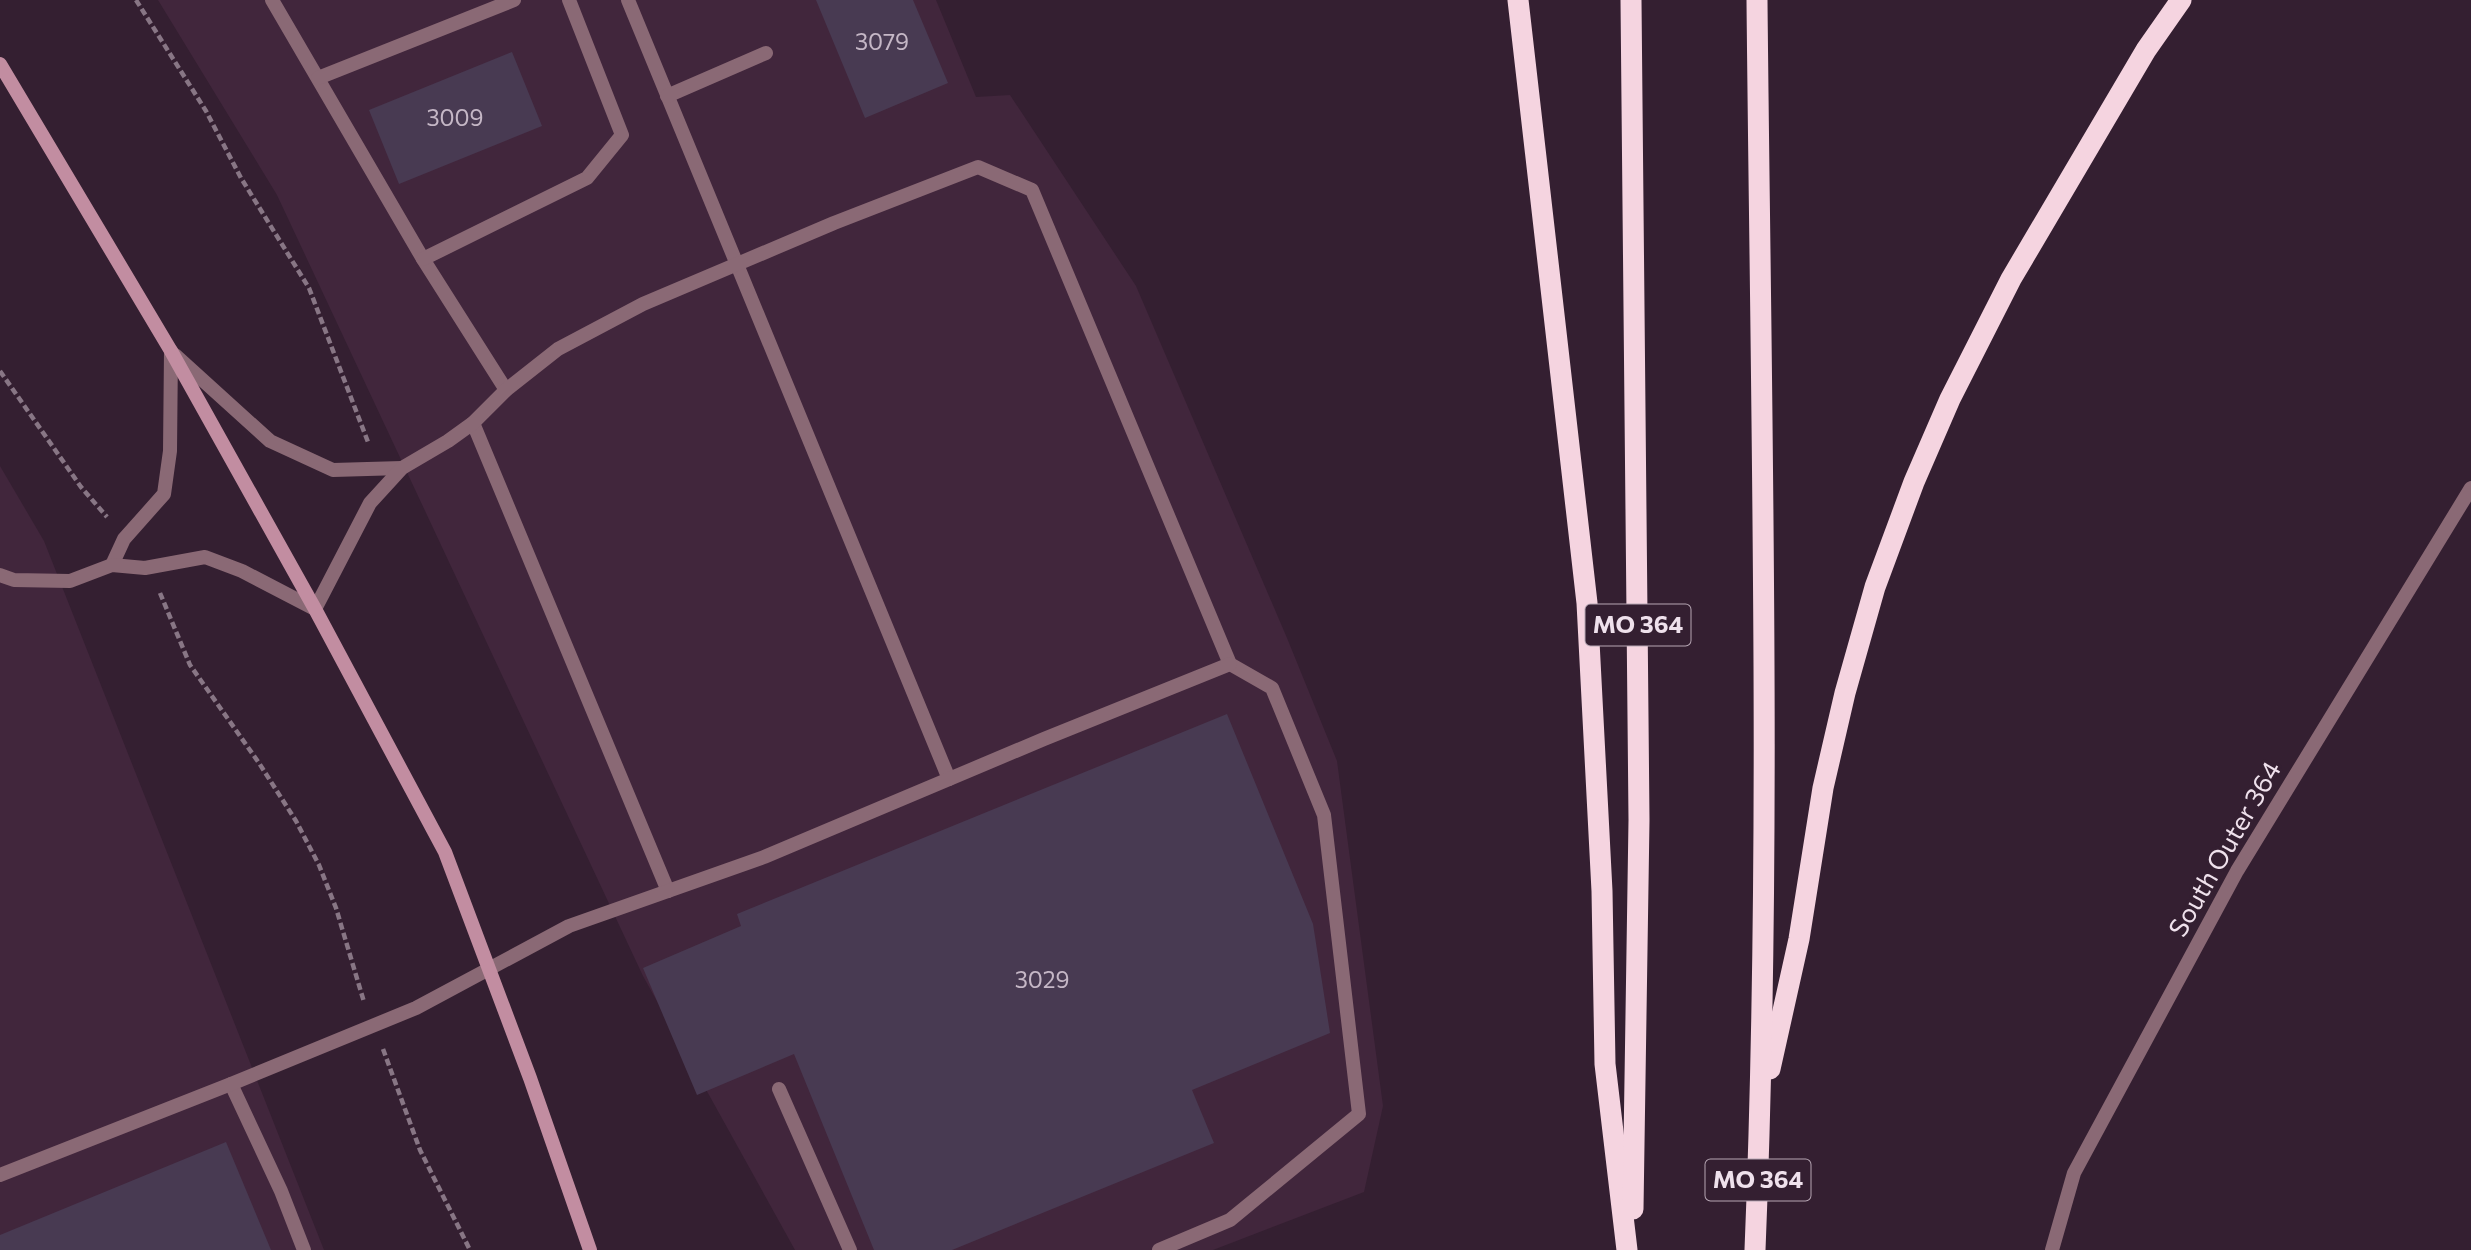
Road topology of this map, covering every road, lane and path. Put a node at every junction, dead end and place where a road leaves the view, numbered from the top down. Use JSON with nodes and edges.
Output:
{"nodes":[{"id":1,"x":136,"y":0,"type":"edge"},
{"id":2,"x":272,"y":0,"type":"edge"},
{"id":3,"x":514,"y":0,"type":"edge"},
{"id":4,"x":569,"y":0,"type":"edge"},
{"id":5,"x":628,"y":0,"type":"edge"},
{"id":6,"x":1518,"y":0,"type":"edge"},
{"id":7,"x":1631,"y":0,"type":"edge"},
{"id":8,"x":1757,"y":0,"type":"edge"},
{"id":9,"x":2181,"y":0,"type":"edge"},
{"id":10,"x":766,"y":53,"type":"dead end"},
{"id":11,"x":0,"y":64,"type":"edge"},
{"id":12,"x":318,"y":78,"type":"junction"},
{"id":13,"x":667,"y":96,"type":"junction"},
{"id":14,"x":423,"y":259,"type":"junction"},
{"id":15,"x":735,"y":264,"type":"junction"},
{"id":16,"x":171,"y":351,"type":"junction"},
{"id":17,"x":0,"y":371,"type":"edge"},
{"id":18,"x":506,"y":390,"type":"junction"},
{"id":19,"x":473,"y":423,"type":"junction"},
{"id":20,"x":402,"y":468,"type":"junction"},
{"id":21,"x":2471,"y":488,"type":"edge"},
{"id":22,"x":124,"y":539,"type":"junction"},
{"id":23,"x":112,"y":565,"type":"junction"},
{"id":24,"x":145,"y":568,"type":"junction"},
{"id":25,"x":0,"y":575,"type":"edge"},
{"id":26,"x":315,"y":609,"type":"junction"},
{"id":27,"x":1230,"y":664,"type":"junction"},
{"id":28,"x":949,"y":779,"type":"junction"},
{"id":29,"x":668,"y":891,"type":"junction"},
{"id":30,"x":489,"y":969,"type":"junction"},
{"id":31,"x":373,"y":1026,"type":"junction"},
{"id":32,"x":231,"y":1084,"type":"junction"},
{"id":33,"x":779,"y":1088,"type":"dead end"},
{"id":34,"x":1761,"y":1109,"type":"junction"},
{"id":35,"x":0,"y":1175,"type":"edge"},
{"id":36,"x":304,"y":1250,"type":"edge"},
{"id":37,"x":470,"y":1250,"type":"edge"},
{"id":38,"x":590,"y":1250,"type":"edge"},
{"id":39,"x":850,"y":1250,"type":"edge"},
{"id":40,"x":1159,"y":1250,"type":"edge"},
{"id":41,"x":1627,"y":1250,"type":"edge"},
{"id":42,"x":1632,"y":1250,"type":"edge"},
{"id":43,"x":1755,"y":1250,"type":"edge"},
{"id":44,"x":2052,"y":1250,"type":"edge"}],
"edges":[{"from":1,"to":20,"type":"path"},
{"from":2,"to":12,"type":"street"},
{"from":3,"to":12,"type":"street"},
{"from":4,"to":14,"type":"street"},
{"from":5,"to":13,"type":"street"},
{"from":6,"to":41,"type":"highway"},
{"from":7,"to":42,"type":"highway","number":"MO 364"},
{"from":8,"to":34,"type":"highway","number":"MO 364"},
{"from":9,"to":34,"type":"highway"},
{"from":10,"to":13,"type":"street"},
{"from":11,"to":16,"type":"main road"},
{"from":12,"to":14,"type":"street"},
{"from":13,"to":15,"type":"street"},
{"from":14,"to":18,"type":"street"},
{"from":15,"to":18,"type":"street"},
{"from":15,"to":27,"type":"street"},
{"from":15,"to":28,"type":"street"},
{"from":16,"to":20,"type":"street"},
{"from":16,"to":22,"type":"street"},
{"from":16,"to":26,"type":"main road"},
{"from":17,"to":22,"type":"path"},
{"from":18,"to":19,"type":"street"},
{"from":19,"to":20,"type":"street"},
{"from":19,"to":29,"type":"street"},
{"from":20,"to":26,"type":"street"},
{"from":21,"to":44,"type":"street","name":"South Outer 364"},
{"from":22,"to":23,"type":"street"},
{"from":23,"to":24,"type":"street"},
{"from":23,"to":25,"type":"street"},
{"from":24,"to":26,"type":"street"},
{"from":24,"to":31,"type":"path"},
{"from":26,"to":30,"type":"main road"},
{"from":27,"to":28,"type":"street"},
{"from":27,"to":40,"type":"street"},
{"from":28,"to":29,"type":"street"},
{"from":29,"to":30,"type":"street"},
{"from":30,"to":31,"type":"street"},
{"from":30,"to":38,"type":"main road"},
{"from":31,"to":32,"type":"street"},
{"from":31,"to":37,"type":"path"},
{"from":32,"to":35,"type":"street"},
{"from":32,"to":36,"type":"street"},
{"from":33,"to":39,"type":"street"},
{"from":34,"to":43,"type":"highway","number":"MO 364"}]}
